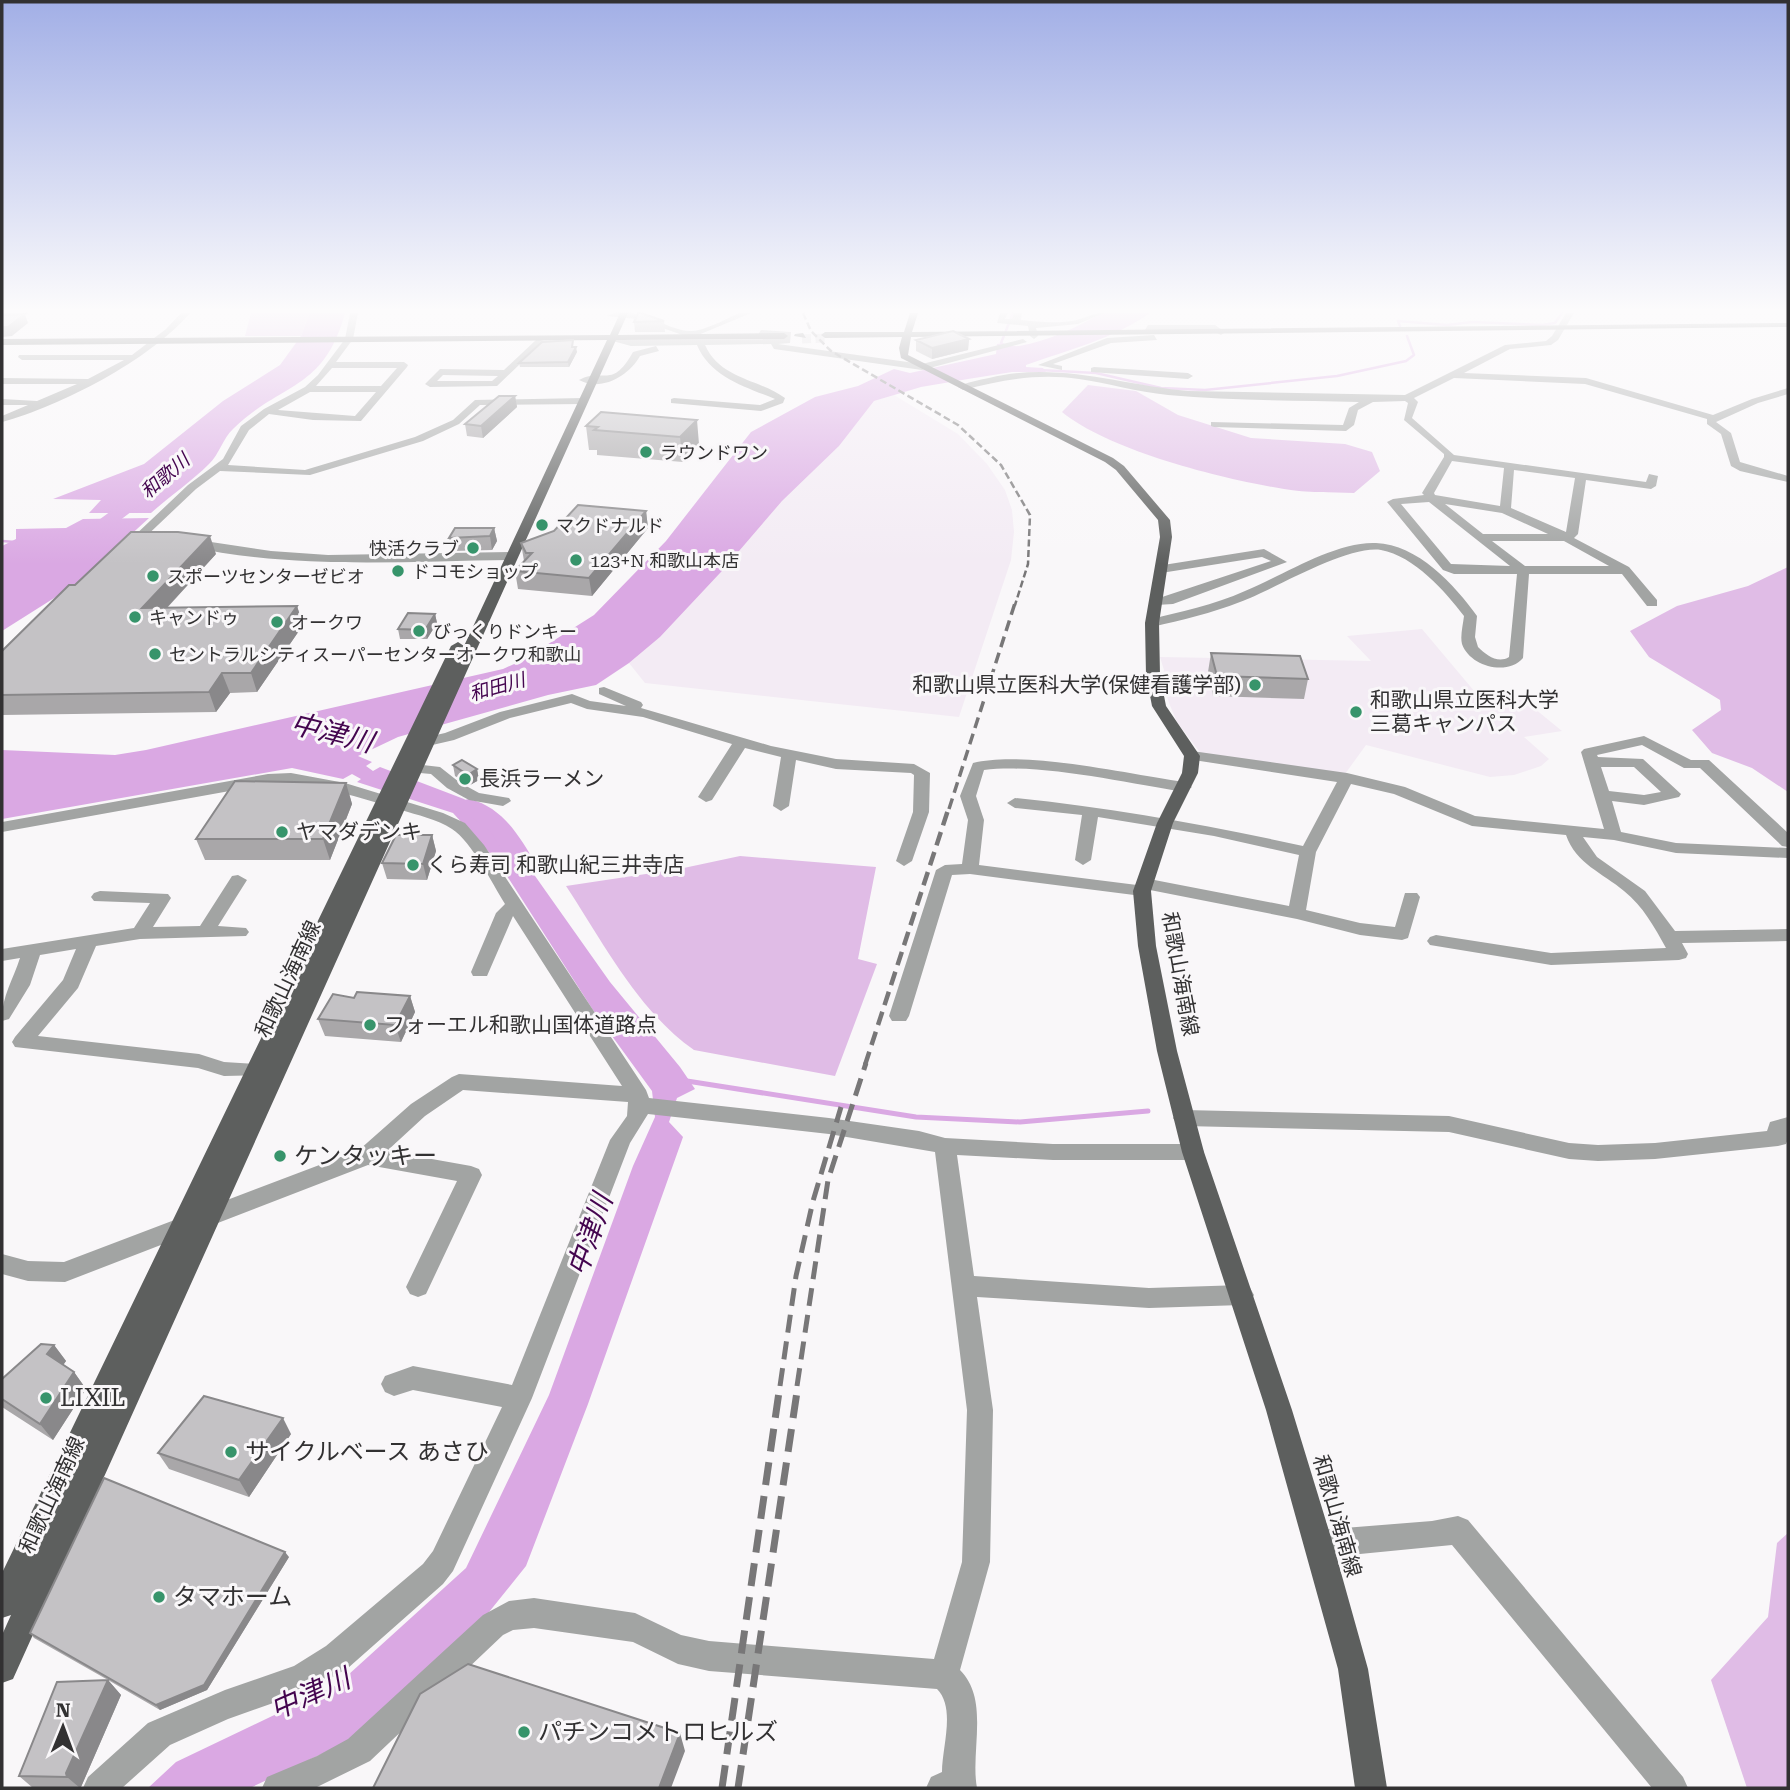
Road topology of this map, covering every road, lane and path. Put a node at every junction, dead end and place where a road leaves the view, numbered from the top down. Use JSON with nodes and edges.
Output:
{"nodes":[{"id":1,"x":57,"y":397,"type":"edge"},
{"id":2,"x":294,"y":397,"type":"edge"},
{"id":3,"x":377,"y":397,"type":"edge"},
{"id":4,"x":580,"y":397,"type":"edge"},
{"id":5,"x":777,"y":397,"type":"edge"},
{"id":6,"x":982,"y":397,"type":"edge"},
{"id":7,"x":1281,"y":397,"type":"edge"},
{"id":8,"x":1410,"y":397,"type":"edge"},
{"id":9,"x":1640,"y":397,"type":"edge"},
{"id":10,"x":1770,"y":397,"type":"edge"},
{"id":11,"x":1407,"y":398,"type":"junction"},
{"id":12,"x":1371,"y":399,"type":"junction"},
{"id":13,"x":578,"y":401,"type":"junction"},
{"id":14,"x":674,"y":401,"type":"dead end"},
{"id":15,"x":2,"y":402,"type":"edge"},
{"id":16,"x":43,"y":402,"type":"junction"},
{"id":17,"x":267,"y":411,"type":"junction"},
{"id":18,"x":1714,"y":418,"type":"junction"},
{"id":19,"x":2,"y":419,"type":"edge"},
{"id":20,"x":1214,"y":424,"type":"dead end"},
{"id":21,"x":1449,"y":457,"type":"junction"},
{"id":22,"x":1509,"y":466,"type":"junction"},
{"id":23,"x":217,"y":468,"type":"junction"},
{"id":24,"x":1653,"y":476,"type":"dead end"},
{"id":25,"x":1581,"y":477,"type":"junction"},
{"id":26,"x":1788,"y":479,"type":"edge"},
{"id":27,"x":1431,"y":498,"type":"junction"},
{"id":28,"x":1505,"y":510,"type":"junction"},
{"id":29,"x":1478,"y":537,"type":"junction"},
{"id":30,"x":1566,"y":538,"type":"junction"},
{"id":31,"x":148,"y":541,"type":"edge"},
{"id":32,"x":181,"y":542,"type":"edge"},
{"id":33,"x":506,"y":556,"type":"junction"},
{"id":34,"x":1161,"y":569,"type":"junction"},
{"id":35,"x":1522,"y":570,"type":"junction"},
{"id":36,"x":1625,"y":570,"type":"junction"},
{"id":37,"x":1156,"y":601,"type":"junction"},
{"id":38,"x":1652,"y":603,"type":"dead end"},
{"id":39,"x":1153,"y":623,"type":"junction"},
{"id":40,"x":604,"y":691,"type":"dead end"},
{"id":41,"x":421,"y":740,"type":"junction"},
{"id":42,"x":742,"y":741,"type":"junction"},
{"id":43,"x":789,"y":754,"type":"junction"},
{"id":44,"x":1192,"y":756,"type":"junction"},
{"id":45,"x":1591,"y":762,"type":"junction"},
{"id":46,"x":927,"y":764,"type":"dead end"},
{"id":47,"x":409,"y":769,"type":"junction"},
{"id":48,"x":1347,"y":778,"type":"junction"},
{"id":49,"x":1184,"y":787,"type":"junction"},
{"id":50,"x":1601,"y":795,"type":"junction"},
{"id":51,"x":706,"y":797,"type":"dead end"},
{"id":52,"x":392,"y":800,"type":"junction"},
{"id":53,"x":503,"y":801,"type":"dead end"},
{"id":54,"x":1015,"y":803,"type":"dead end"},
{"id":55,"x":781,"y":806,"type":"dead end"},
{"id":56,"x":1091,"y":811,"type":"junction"},
{"id":57,"x":1165,"y":822,"type":"junction"},
{"id":58,"x":2,"y":827,"type":"edge"},
{"id":59,"x":1573,"y":832,"type":"junction"},
{"id":60,"x":1614,"y":835,"type":"junction"},
{"id":61,"x":1788,"y":842,"type":"edge"},
{"id":62,"x":1308,"y":852,"type":"junction"},
{"id":63,"x":1788,"y":853,"type":"edge"},
{"id":64,"x":1083,"y":860,"type":"dead end"},
{"id":65,"x":904,"y":861,"type":"dead end"},
{"id":66,"x":970,"y":869,"type":"junction"},
{"id":67,"x":237,"y":880,"type":"dead end"},
{"id":68,"x":1143,"y":887,"type":"junction"},
{"id":69,"x":100,"y":897,"type":"dead end"},
{"id":70,"x":1411,"y":897,"type":"dead end"},
{"id":71,"x":515,"y":905,"type":"junction"},
{"id":72,"x":1297,"y":913,"type":"junction"},
{"id":73,"x":205,"y":932,"type":"junction"},
{"id":74,"x":240,"y":932,"type":"dead end"},
{"id":75,"x":140,"y":933,"type":"junction"},
{"id":76,"x":1788,"y":935,"type":"edge"},
{"id":77,"x":1669,"y":937,"type":"junction"},
{"id":78,"x":89,"y":941,"type":"junction"},
{"id":79,"x":1436,"y":941,"type":"dead end"},
{"id":80,"x":32,"y":950,"type":"junction"},
{"id":81,"x":2,"y":955,"type":"edge"},
{"id":82,"x":480,"y":972,"type":"dead end"},
{"id":83,"x":2,"y":1014,"type":"edge"},
{"id":84,"x":899,"y":1016,"type":"dead end"},
{"id":85,"x":265,"y":1070,"type":"junction"},
{"id":86,"x":643,"y":1101,"type":"junction"},
{"id":87,"x":1184,"y":1118,"type":"junction"},
{"id":88,"x":1788,"y":1125,"type":"edge"},
{"id":89,"x":945,"y":1146,"type":"junction"},
{"id":90,"x":1193,"y":1152,"type":"junction"},
{"id":91,"x":367,"y":1156,"type":"junction"},
{"id":92,"x":208,"y":1217,"type":"junction"},
{"id":93,"x":180,"y":1228,"type":"junction"},
{"id":94,"x":2,"y":1264,"type":"edge"},
{"id":95,"x":965,"y":1286,"type":"junction"},
{"id":96,"x":418,"y":1287,"type":"dead end"},
{"id":97,"x":1242,"y":1295,"type":"junction"},
{"id":98,"x":394,"y":1384,"type":"dead end"},
{"id":99,"x":519,"y":1398,"type":"junction"},
{"id":100,"x":1319,"y":1544,"type":"junction"},
{"id":101,"x":2,"y":1604,"type":"edge"},
{"id":102,"x":2,"y":1668,"type":"edge"},
{"id":103,"x":944,"y":1675,"type":"junction"},
{"id":104,"x":954,"y":1786,"type":"edge"},
{"id":105,"x":99,"y":1788,"type":"edge"},
{"id":106,"x":278,"y":1788,"type":"edge"},
{"id":107,"x":1371,"y":1788,"type":"edge"},
{"id":108,"x":1672,"y":1788,"type":"edge"}],
"edges":[{"from":1,"to":16,"type":"street"},
{"from":2,"to":17,"type":"street"},
{"from":3,"to":17,"type":"street"},
{"from":4,"to":13,"type":"main road","name":"和歌山海南線"},
{"from":5,"to":14,"type":"street"},
{"from":6,"to":34,"type":"main road"},
{"from":7,"to":12,"type":"street"},
{"from":8,"to":11,"type":"street"},
{"from":9,"to":18,"type":"street"},
{"from":10,"to":18,"type":"street"},
{"from":11,"to":12,"type":"street"},
{"from":11,"to":21,"type":"street"},
{"from":12,"to":20,"type":"street"},
{"from":13,"to":23,"type":"street"},
{"from":13,"to":33,"type":"main road","name":"和歌山海南線"},
{"from":15,"to":16,"type":"street"},
{"from":16,"to":19,"type":"street"},
{"from":17,"to":23,"type":"street"},
{"from":18,"to":26,"type":"street"},
{"from":21,"to":22,"type":"street"},
{"from":21,"to":27,"type":"street"},
{"from":22,"to":25,"type":"street"},
{"from":22,"to":28,"type":"street"},
{"from":23,"to":31,"type":"street"},
{"from":24,"to":25,"type":"street"},
{"from":25,"to":30,"type":"street"},
{"from":27,"to":28,"type":"street"},
{"from":27,"to":29,"type":"street"},
{"from":27,"to":35,"type":"street"},
{"from":28,"to":30,"type":"street"},
{"from":29,"to":30,"type":"street"},
{"from":29,"to":35,"type":"street"},
{"from":30,"to":36,"type":"street"},
{"from":32,"to":33,"type":"street"},
{"from":33,"to":41,"type":"main road","name":"和歌山海南線"},
{"from":33,"to":41,"type":"main road","name":"和歌山海南線"},
{"from":34,"to":37,"type":"main road"},
{"from":34,"to":37,"type":"street"},
{"from":35,"to":36,"type":"street"},
{"from":35,"to":39,"type":"street"},
{"from":36,"to":38,"type":"street"},
{"from":37,"to":39,"type":"main road"},
{"from":39,"to":44,"type":"main road"},
{"from":40,"to":46,"type":"street"},
{"from":41,"to":42,"type":"street"},
{"from":41,"to":47,"type":"main road","name":"和歌山海南線"},
{"from":42,"to":43,"type":"street"},
{"from":42,"to":51,"type":"street"},
{"from":43,"to":55,"type":"street"},
{"from":43,"to":65,"type":"street"},
{"from":44,"to":48,"type":"street"},
{"from":44,"to":49,"type":"main road","name":"和歌山海南線"},
{"from":45,"to":50,"type":"street"},
{"from":45,"to":50,"type":"street"},
{"from":45,"to":61,"type":"street"},
{"from":47,"to":52,"type":"main road","name":"和歌山海南線"},
{"from":47,"to":53,"type":"street"},
{"from":48,"to":59,"type":"street"},
{"from":48,"to":62,"type":"street"},
{"from":49,"to":57,"type":"main road","name":"和歌山海南線"},
{"from":49,"to":66,"type":"street"},
{"from":50,"to":60,"type":"street"},
{"from":52,"to":58,"type":"street"},
{"from":52,"to":71,"type":"street"},
{"from":52,"to":85,"type":"main road","name":"和歌山海南線"},
{"from":54,"to":56,"type":"street"},
{"from":56,"to":57,"type":"street"},
{"from":56,"to":64,"type":"street"},
{"from":57,"to":62,"type":"street"},
{"from":57,"to":68,"type":"main road","name":"和歌山海南線"},
{"from":59,"to":60,"type":"street"},
{"from":59,"to":77,"type":"street"},
{"from":60,"to":63,"type":"street"},
{"from":62,"to":72,"type":"street"},
{"from":66,"to":68,"type":"street"},
{"from":66,"to":84,"type":"street"},
{"from":67,"to":73,"type":"street"},
{"from":68,"to":72,"type":"street"},
{"from":68,"to":87,"type":"main road","name":"和歌山海南線"},
{"from":69,"to":75,"type":"street"},
{"from":70,"to":72,"type":"street"},
{"from":71,"to":82,"type":"street"},
{"from":71,"to":86,"type":"street"},
{"from":73,"to":74,"type":"street"},
{"from":73,"to":75,"type":"street"},
{"from":75,"to":78,"type":"street"},
{"from":76,"to":77,"type":"street"},
{"from":77,"to":79,"type":"street"},
{"from":78,"to":80,"type":"street"},
{"from":78,"to":85,"type":"street"},
{"from":80,"to":81,"type":"street"},
{"from":80,"to":83,"type":"street"},
{"from":85,"to":92,"type":"main road","name":"和歌山海南線"},
{"from":85,"to":93,"type":"main road","name":"和歌山海南線"},
{"from":86,"to":89,"type":"street"},
{"from":86,"to":91,"type":"street"},
{"from":86,"to":99,"type":"street"},
{"from":87,"to":88,"type":"street"},
{"from":87,"to":90,"type":"main road","name":"和歌山海南線"},
{"from":89,"to":90,"type":"street"},
{"from":89,"to":95,"type":"street"},
{"from":90,"to":97,"type":"main road","name":"和歌山海南線"},
{"from":91,"to":92,"type":"street"},
{"from":91,"to":96,"type":"street"},
{"from":92,"to":93,"type":"street"},
{"from":92,"to":102,"type":"main road","name":"和歌山海南線"},
{"from":93,"to":94,"type":"street"},
{"from":93,"to":101,"type":"main road","name":"和歌山海南線"},
{"from":95,"to":97,"type":"street"},
{"from":95,"to":103,"type":"street"},
{"from":97,"to":100,"type":"main road","name":"和歌山海南線"},
{"from":98,"to":99,"type":"street"},
{"from":99,"to":105,"type":"street"},
{"from":100,"to":107,"type":"main road","name":"和歌山海南線"},
{"from":100,"to":108,"type":"street"},
{"from":103,"to":104,"type":"street"},
{"from":103,"to":106,"type":"street"}]}
